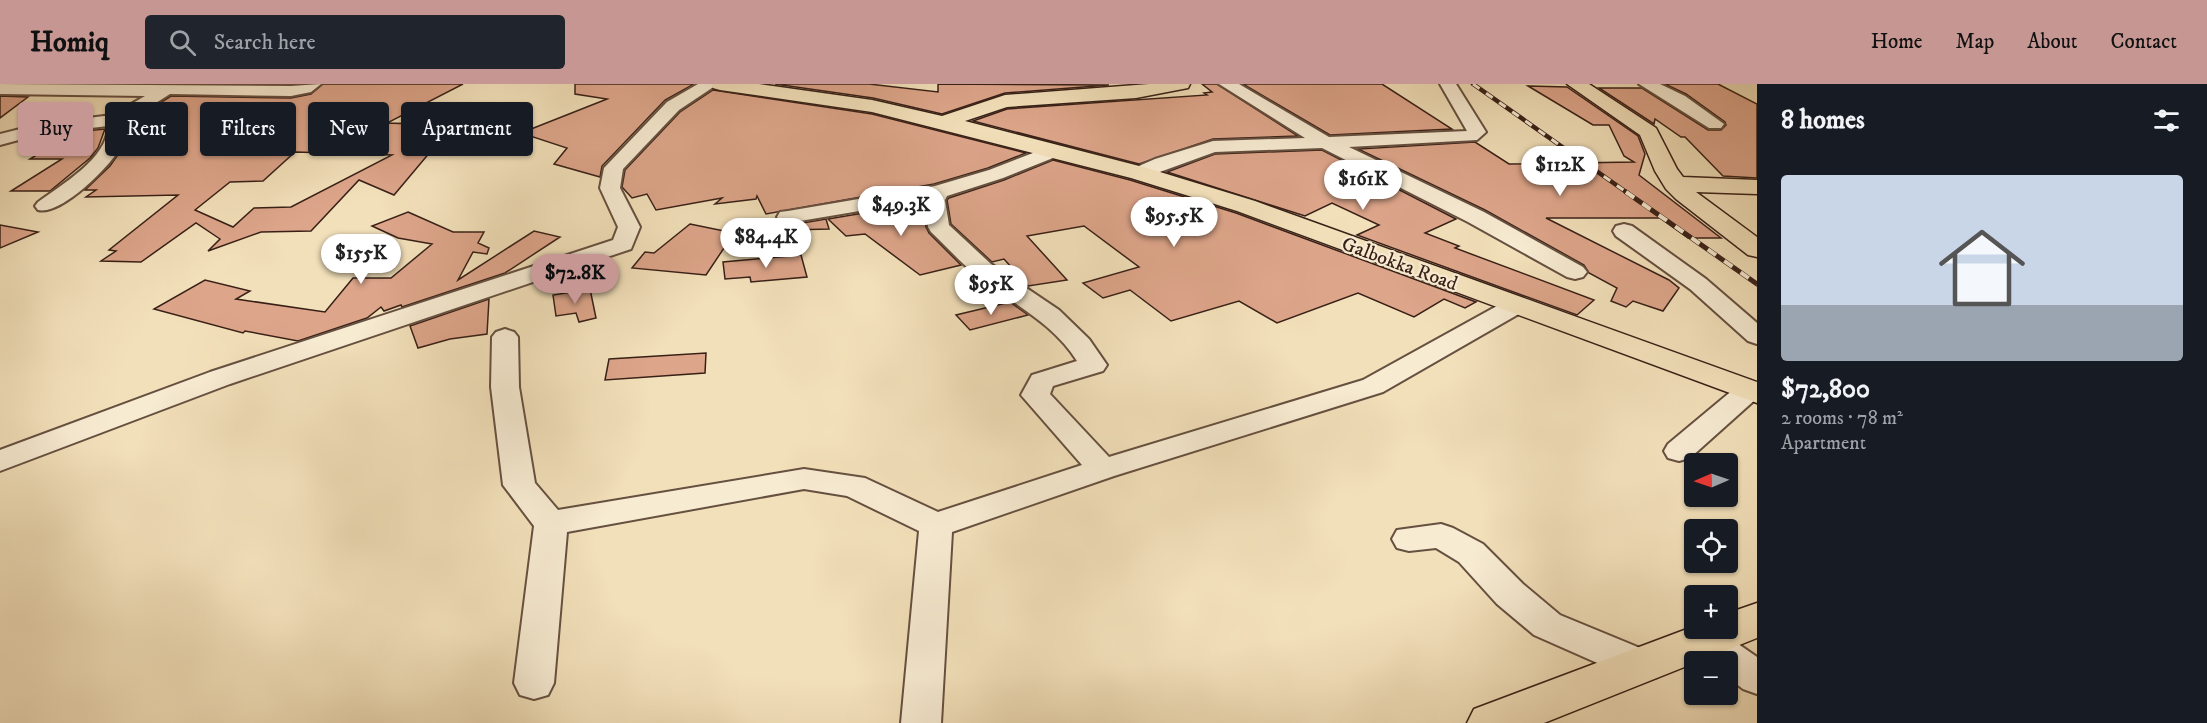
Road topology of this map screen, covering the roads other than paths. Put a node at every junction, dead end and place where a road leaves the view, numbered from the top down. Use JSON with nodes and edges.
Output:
{"nodes":[{"id":1,"x":313,"y":84,"type":"edge"},
{"id":2,"x":710,"y":84,"type":"edge"},
{"id":3,"x":720,"y":84,"type":"edge"},
{"id":4,"x":1181,"y":84,"type":"edge"},
{"id":5,"x":1227,"y":84,"type":"edge"},
{"id":6,"x":1448,"y":84,"type":"edge"},
{"id":7,"x":1576,"y":84,"type":"edge"},
{"id":8,"x":1647,"y":84,"type":"edge"},
{"id":9,"x":167,"y":88,"type":"edge"},
{"id":10,"x":0,"y":89,"type":"edge"},
{"id":11,"x":145,"y":102,"type":"edge"},
{"id":12,"x":105,"y":121,"type":"edge"},
{"id":13,"x":943,"y":122,"type":"junction"},
{"id":14,"x":1715,"y":124,"type":"dead end"},
{"id":15,"x":0,"y":140,"type":"edge"},
{"id":16,"x":1325,"y":142,"type":"junction"},
{"id":17,"x":1051,"y":152,"type":"junction"},
{"id":18,"x":105,"y":155,"type":"edge"},
{"id":19,"x":1139,"y":173,"type":"junction"},
{"id":20,"x":1674,"y":184,"type":"junction"},
{"id":21,"x":1757,"y":187,"type":"edge"},
{"id":22,"x":938,"y":192,"type":"junction"},
{"id":23,"x":45,"y":206,"type":"dead end"},
{"id":24,"x":788,"y":217,"type":"dead end"},
{"id":25,"x":1624,"y":231,"type":"dead end"},
{"id":26,"x":1757,"y":249,"type":"edge"},
{"id":27,"x":1575,"y":272,"type":"dead end"},
{"id":28,"x":1515,"y":306,"type":"junction"},
{"id":29,"x":1757,"y":336,"type":"edge"},
{"id":30,"x":506,"y":337,"type":"dead end"},
{"id":31,"x":1754,"y":392,"type":"edge"},
{"id":32,"x":1679,"y":451,"type":"dead end"},
{"id":33,"x":0,"y":461,"type":"edge"},
{"id":34,"x":1103,"y":469,"type":"junction"},
{"id":35,"x":551,"y":523,"type":"junction"},
{"id":36,"x":936,"y":525,"type":"junction"},
{"id":37,"x":1409,"y":539,"type":"dead end"},
{"id":38,"x":1757,"y":620,"type":"edge"},
{"id":39,"x":1705,"y":641,"type":"junction"},
{"id":40,"x":1642,"y":666,"type":"junction"},
{"id":41,"x":1757,"y":678,"type":"edge"},
{"id":42,"x":534,"y":683,"type":"dead end"},
{"id":43,"x":921,"y":723,"type":"edge"},
{"id":44,"x":1491,"y":723,"type":"edge"}],
"edges":[{"from":1,"to":9,"type":"street"},
{"from":2,"to":33,"type":"street"},
{"from":3,"to":13,"type":"main road","name":"Galbokka Road"},
{"from":4,"to":13,"type":"main road"},
{"from":5,"to":16,"type":"street"},
{"from":6,"to":16,"type":"street"},
{"from":7,"to":20,"type":"main road"},
{"from":8,"to":14,"type":"street"},
{"from":9,"to":10,"type":"street"},
{"from":9,"to":11,"type":"street"},
{"from":12,"to":15,"type":"street"},
{"from":13,"to":17,"type":"main road","name":"Galbokka Road"},
{"from":16,"to":19,"type":"street"},
{"from":16,"to":27,"type":"street"},
{"from":17,"to":19,"type":"main road","name":"Galbokka Road"},
{"from":17,"to":22,"type":"street"},
{"from":18,"to":23,"type":"street"},
{"from":19,"to":28,"type":"main road","name":"Galbokka Road"},
{"from":20,"to":21,"type":"main road"},
{"from":20,"to":26,"type":"main road"},
{"from":22,"to":24,"type":"street"},
{"from":22,"to":34,"type":"street"},
{"from":25,"to":29,"type":"street"},
{"from":28,"to":31,"type":"main road","name":"Galbokka Road"},
{"from":28,"to":34,"type":"street"},
{"from":30,"to":35,"type":"street"},
{"from":31,"to":32,"type":"street"},
{"from":34,"to":36,"type":"street"},
{"from":35,"to":36,"type":"street"},
{"from":35,"to":42,"type":"street"},
{"from":36,"to":43,"type":"street"},
{"from":37,"to":40,"type":"street"},
{"from":38,"to":39,"type":"main road"},
{"from":39,"to":40,"type":"main road"},
{"from":39,"to":41,"type":"street"},
{"from":40,"to":44,"type":"main road"}]}
